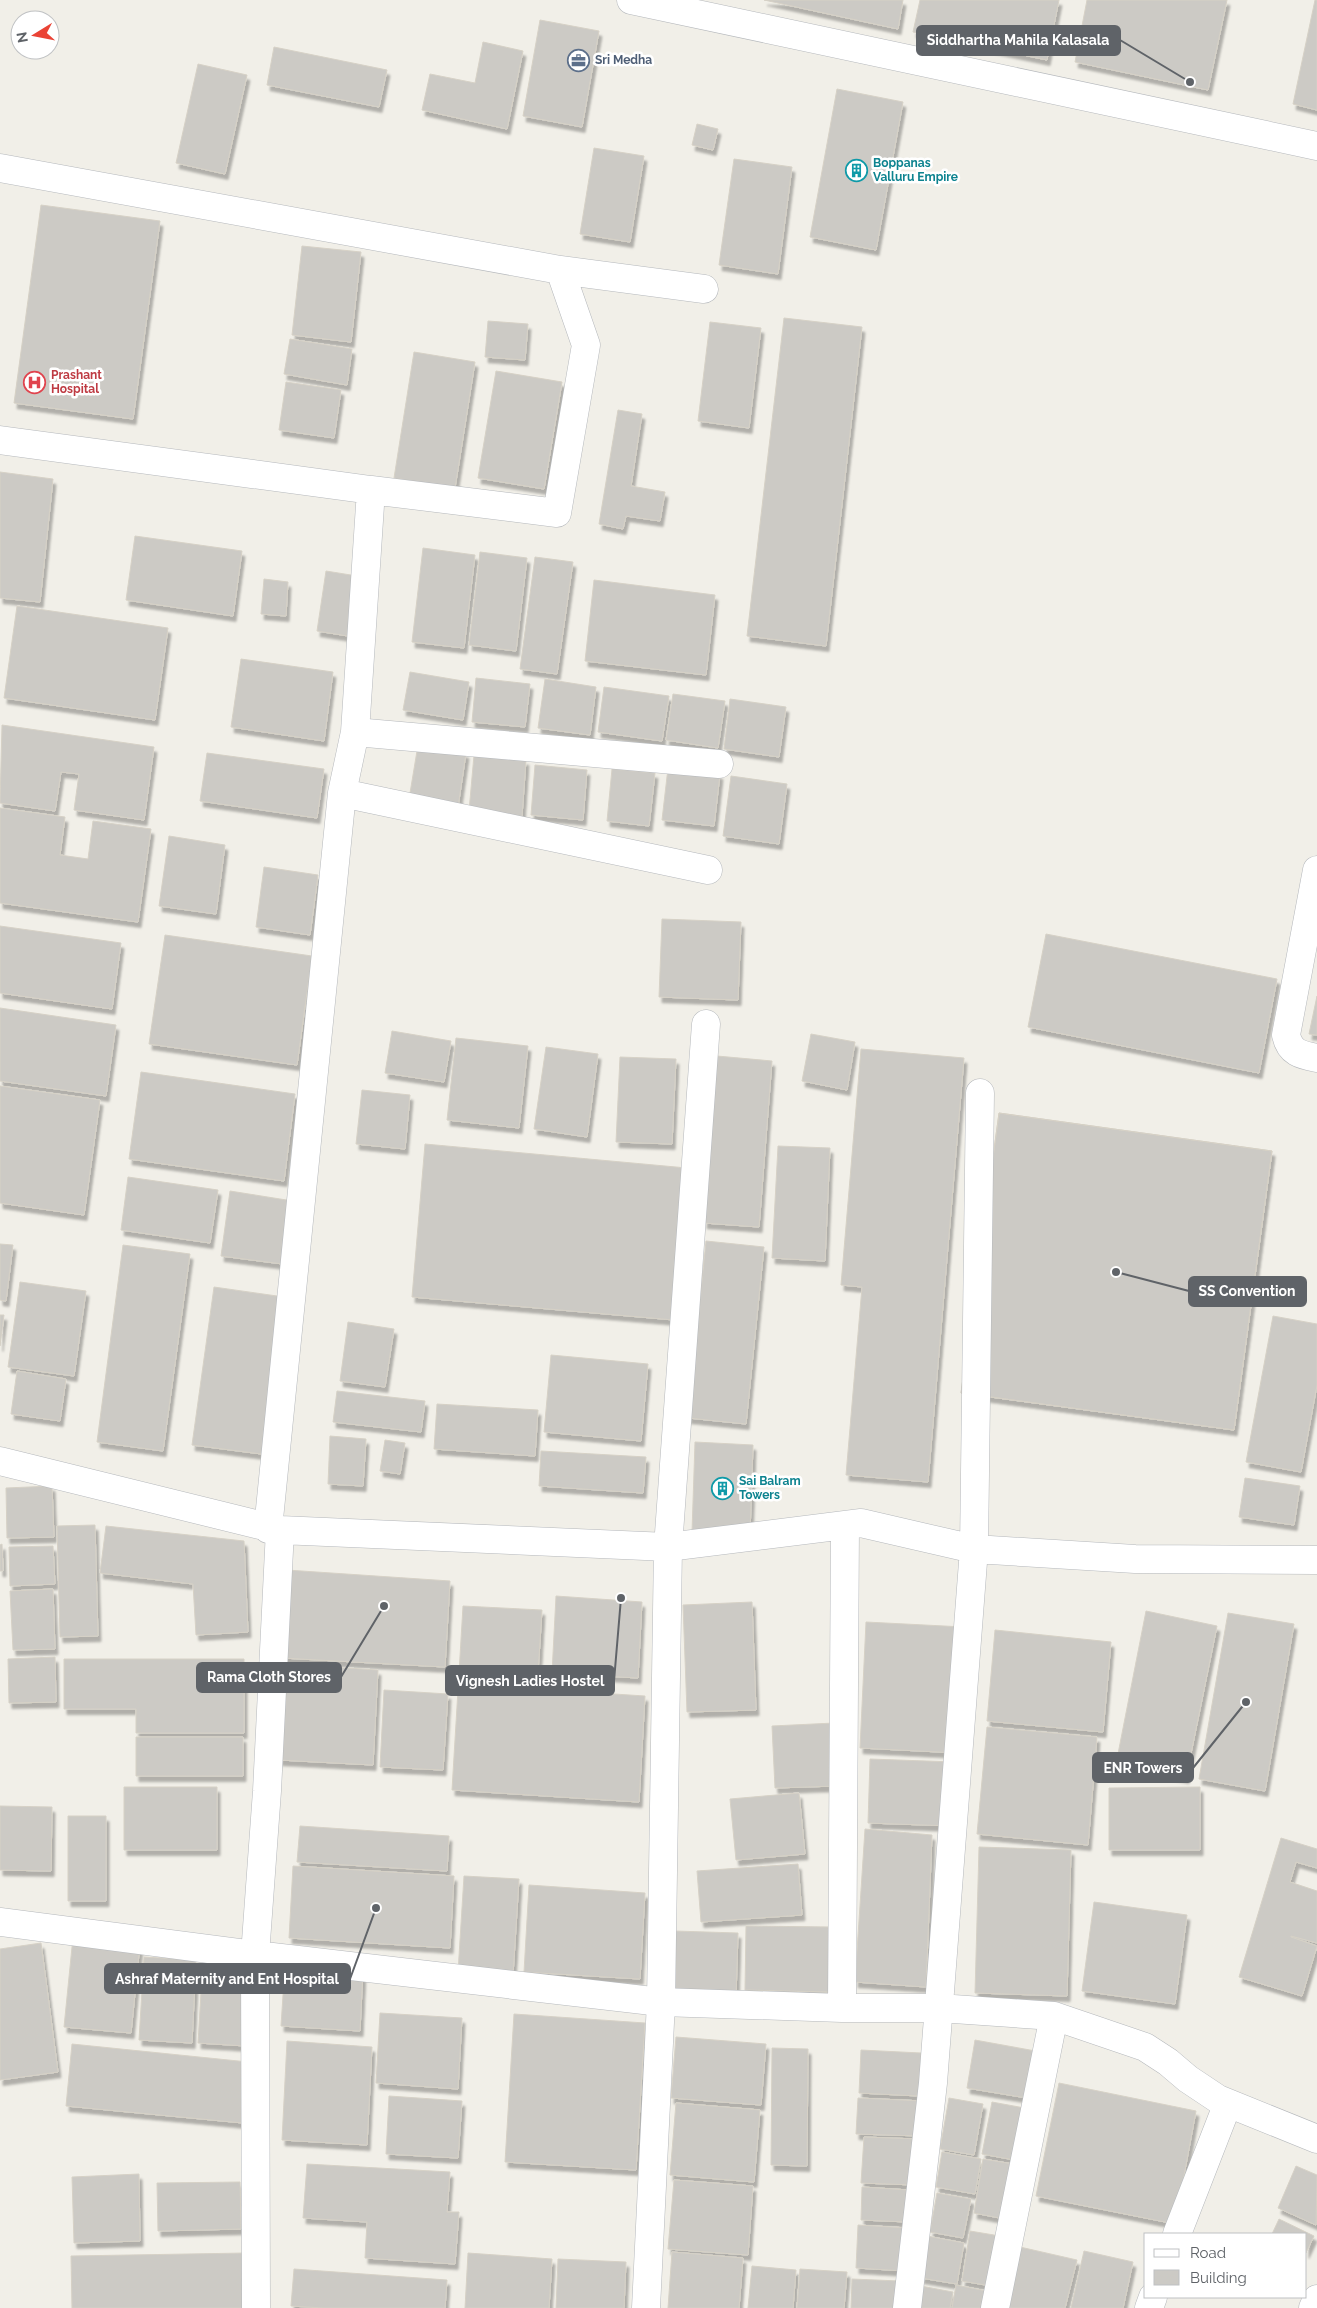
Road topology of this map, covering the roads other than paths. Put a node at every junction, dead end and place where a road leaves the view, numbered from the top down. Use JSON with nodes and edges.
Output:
{"nodes":[{"id":1,"x":631,"y":0,"type":"edge"},
{"id":2,"x":1317,"y":146,"type":"edge"},
{"id":3,"x":0,"y":168,"type":"edge"},
{"id":4,"x":560,"y":270,"type":"junction"},
{"id":5,"x":704,"y":289,"type":"dead end"},
{"id":6,"x":0,"y":440,"type":"edge"},
{"id":7,"x":371,"y":490,"type":"junction"},
{"id":8,"x":355,"y":732,"type":"junction"},
{"id":9,"x":719,"y":764,"type":"dead end"},
{"id":10,"x":342,"y":793,"type":"junction"},
{"id":11,"x":708,"y":870,"type":"dead end"},
{"id":12,"x":1317,"y":870,"type":"edge"},
{"id":13,"x":706,"y":1024,"type":"dead end"},
{"id":14,"x":1317,"y":1058,"type":"edge"},
{"id":15,"x":980,"y":1093,"type":"dead end"},
{"id":16,"x":0,"y":1461,"type":"edge"},
{"id":17,"x":845,"y":1525,"type":"junction"},
{"id":18,"x":274,"y":1530,"type":"junction"},
{"id":19,"x":668,"y":1547,"type":"junction"},
{"id":20,"x":974,"y":1548,"type":"junction"},
{"id":21,"x":1317,"y":1560,"type":"edge"},
{"id":22,"x":0,"y":1922,"type":"edge"},
{"id":23,"x":255,"y":1955,"type":"junction"},
{"id":24,"x":661,"y":2002,"type":"junction"},
{"id":25,"x":842,"y":2008,"type":"junction"},
{"id":26,"x":939,"y":2008,"type":"junction"},
{"id":27,"x":1054,"y":2016,"type":"junction"},
{"id":28,"x":1228,"y":2103,"type":"junction"},
{"id":29,"x":1317,"y":2139,"type":"edge"},
{"id":30,"x":1177,"y":2233,"type":"edge"},
{"id":31,"x":1317,"y":2299,"type":"edge"},
{"id":32,"x":256,"y":2308,"type":"edge"},
{"id":33,"x":646,"y":2308,"type":"edge"},
{"id":34,"x":907,"y":2308,"type":"edge"},
{"id":35,"x":996,"y":2308,"type":"edge"},
{"id":36,"x":1313,"y":2308,"type":"edge"}],
"edges":[{"from":1,"to":2,"type":"street"},
{"from":3,"to":4,"type":"street"},
{"from":4,"to":5,"type":"street"},
{"from":4,"to":7,"type":"street"},
{"from":6,"to":7,"type":"street"},
{"from":7,"to":8,"type":"street"},
{"from":8,"to":9,"type":"street"},
{"from":8,"to":10,"type":"street"},
{"from":10,"to":11,"type":"street"},
{"from":10,"to":18,"type":"street"},
{"from":12,"to":14,"type":"street"},
{"from":13,"to":19,"type":"street"},
{"from":15,"to":20,"type":"street"},
{"from":16,"to":18,"type":"street"},
{"from":17,"to":19,"type":"street"},
{"from":17,"to":20,"type":"street"},
{"from":17,"to":25,"type":"street"},
{"from":18,"to":19,"type":"street"},
{"from":18,"to":23,"type":"street"},
{"from":19,"to":24,"type":"street"},
{"from":20,"to":21,"type":"street"},
{"from":20,"to":26,"type":"street"},
{"from":22,"to":23,"type":"street"},
{"from":23,"to":24,"type":"street"},
{"from":23,"to":32,"type":"street"},
{"from":24,"to":25,"type":"street"},
{"from":24,"to":33,"type":"street"},
{"from":25,"to":26,"type":"street"},
{"from":26,"to":27,"type":"street"},
{"from":26,"to":34,"type":"street"},
{"from":27,"to":28,"type":"street"},
{"from":27,"to":35,"type":"street"},
{"from":28,"to":29,"type":"street"},
{"from":28,"to":30,"type":"street"},
{"from":31,"to":36,"type":"street"}]}
